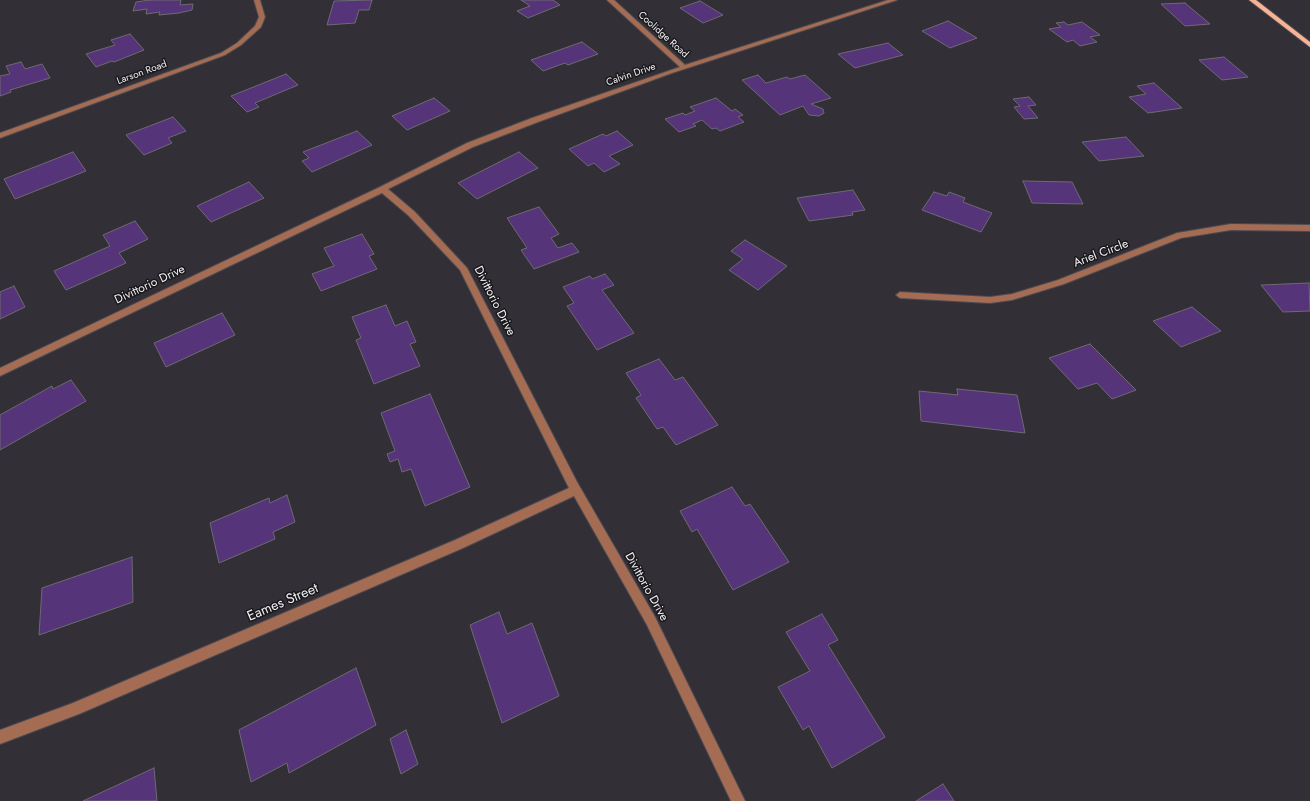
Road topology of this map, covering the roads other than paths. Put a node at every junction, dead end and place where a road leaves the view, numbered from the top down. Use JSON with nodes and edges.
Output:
{"nodes":[{"id":1,"x":257,"y":0,"type":"edge"},
{"id":2,"x":610,"y":0,"type":"edge"},
{"id":3,"x":894,"y":0,"type":"edge"},
{"id":4,"x":1252,"y":0,"type":"edge"},
{"id":5,"x":1310,"y":45,"type":"edge"},
{"id":6,"x":685,"y":68,"type":"junction"},
{"id":7,"x":0,"y":136,"type":"edge"},
{"id":8,"x":383,"y":189,"type":"junction"},
{"id":9,"x":1310,"y":228,"type":"edge"},
{"id":10,"x":900,"y":295,"type":"dead end"},
{"id":11,"x":0,"y":372,"type":"edge"},
{"id":12,"x":576,"y":490,"type":"junction"},
{"id":13,"x":0,"y":737,"type":"edge"},
{"id":14,"x":738,"y":801,"type":"edge"}],
"edges":[{"from":1,"to":7,"type":"street","name":"Larson Road"},
{"from":2,"to":6,"type":"street","name":"Coolidge Road"},
{"from":3,"to":6,"type":"street","name":"Calvin Drive"},
{"from":4,"to":5,"type":"main road"},
{"from":6,"to":8,"type":"street","name":"Calvin Drive"},
{"from":8,"to":11,"type":"street","name":"Divittorio Drive"},
{"from":8,"to":12,"type":"street","name":"Divittorio Drive"},
{"from":9,"to":10,"type":"street","name":"Ariel Circle"},
{"from":12,"to":13,"type":"street","name":"Eames Street"},
{"from":12,"to":14,"type":"street","name":"Divittorio Drive"}]}
